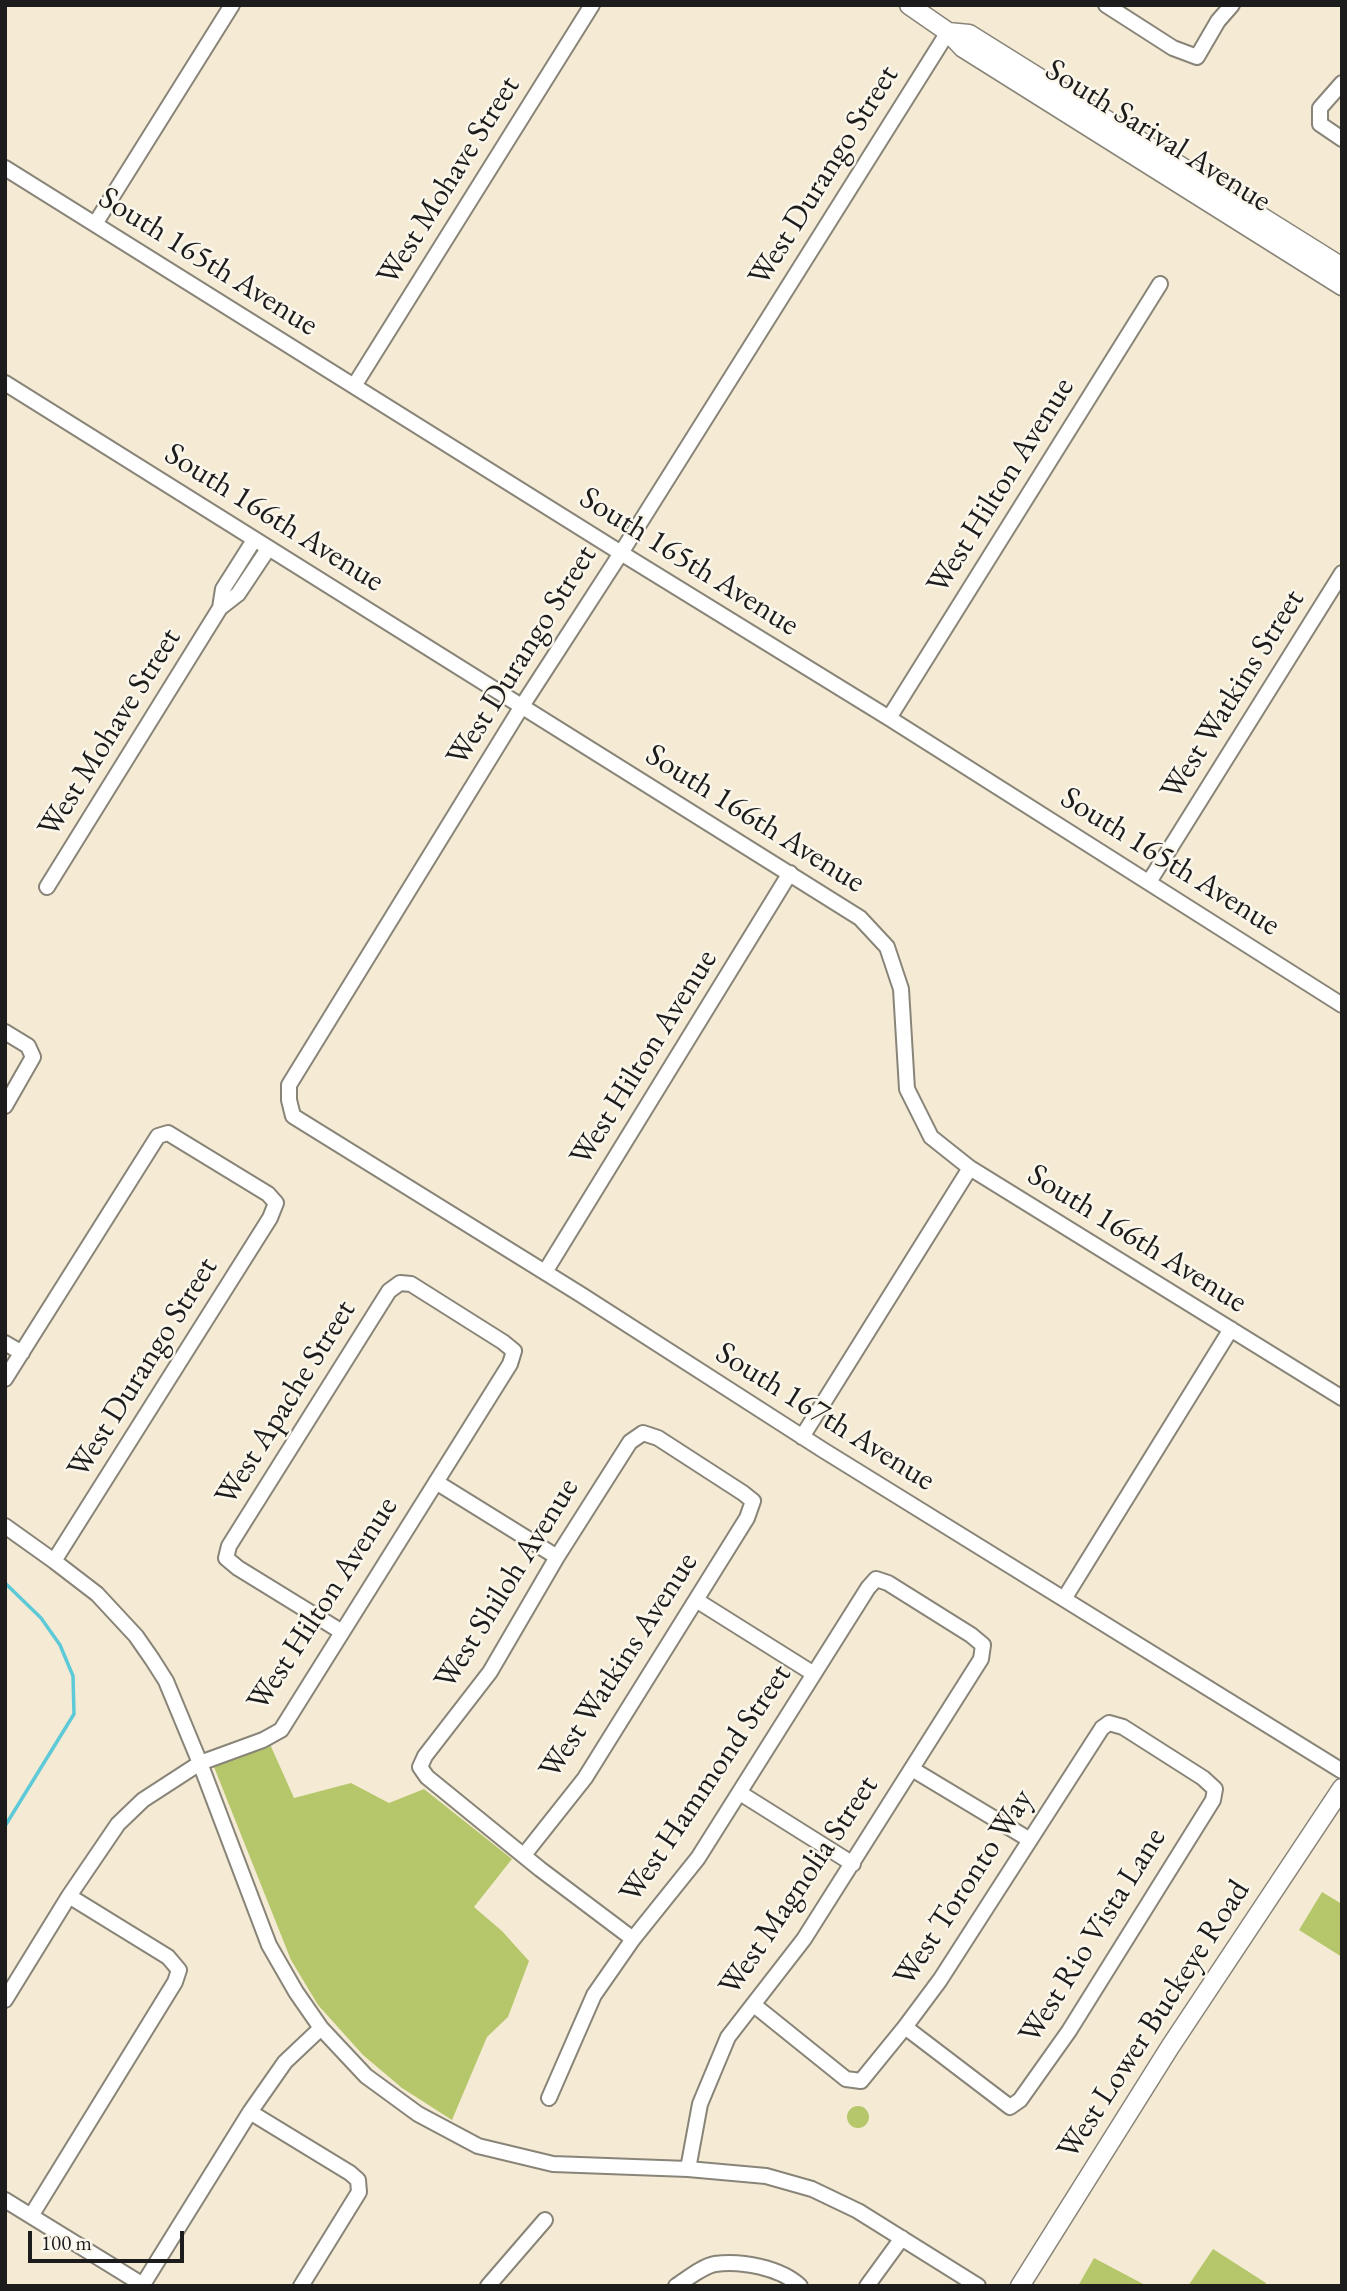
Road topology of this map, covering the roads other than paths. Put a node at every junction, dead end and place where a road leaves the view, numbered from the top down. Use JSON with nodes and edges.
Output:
{"nodes":[{"id":1,"x":232,"y":5,"type":"edge"},
{"id":2,"x":592,"y":5,"type":"edge"},
{"id":3,"x":909,"y":5,"type":"edge"},
{"id":4,"x":1106,"y":5,"type":"edge"},
{"id":5,"x":1232,"y":5,"type":"edge"},
{"id":6,"x":948,"y":32,"type":"junction"},
{"id":7,"x":1342,"y":83,"type":"edge"},
{"id":8,"x":1342,"y":139,"type":"edge"},
{"id":9,"x":5,"y":168,"type":"edge"},
{"id":10,"x":95,"y":224,"type":"junction"},
{"id":11,"x":1342,"y":267,"type":"edge"},
{"id":12,"x":1160,"y":284,"type":"dead end"},
{"id":13,"x":1342,"y":286,"type":"edge"},
{"id":14,"x":5,"y":383,"type":"edge"},
{"id":15,"x":354,"y":386,"type":"junction"},
{"id":16,"x":254,"y":540,"type":"junction"},
{"id":17,"x":268,"y":549,"type":"junction"},
{"id":18,"x":621,"y":553,"type":"junction"},
{"id":19,"x":234,"y":572,"type":"junction"},
{"id":20,"x":1342,"y":573,"type":"edge"},
{"id":21,"x":247,"y":581,"type":"junction"},
{"id":22,"x":220,"y":608,"type":"junction"},
{"id":23,"x":522,"y":706,"type":"junction"},
{"id":24,"x":890,"y":718,"type":"junction"},
{"id":25,"x":790,"y":873,"type":"junction"},
{"id":26,"x":1149,"y":882,"type":"junction"},
{"id":27,"x":47,"y":887,"type":"dead end"},
{"id":28,"x":1342,"y":1005,"type":"edge"},
{"id":29,"x":5,"y":1032,"type":"edge"},
{"id":30,"x":289,"y":1100,"type":"joint"},
{"id":31,"x":5,"y":1106,"type":"edge"},
{"id":32,"x":970,"y":1168,"type":"junction"},
{"id":33,"x":545,"y":1272,"type":"junction"},
{"id":34,"x":400,"y":1283,"type":"joint"},
{"id":35,"x":1231,"y":1329,"type":"junction"},
{"id":36,"x":5,"y":1343,"type":"edge"},
{"id":37,"x":22,"y":1353,"type":"junction"},
{"id":38,"x":5,"y":1378,"type":"edge"},
{"id":39,"x":1342,"y":1398,"type":"edge"},
{"id":40,"x":803,"y":1437,"type":"junction"},
{"id":41,"x":436,"y":1482,"type":"junction"},
{"id":42,"x":753,"y":1501,"type":"joint"},
{"id":43,"x":5,"y":1527,"type":"edge"},
{"id":44,"x":557,"y":1557,"type":"junction"},
{"id":45,"x":54,"y":1560,"type":"junction"},
{"id":46,"x":1064,"y":1599,"type":"junction"},
{"id":47,"x":696,"y":1600,"type":"junction"},
{"id":48,"x":342,"y":1632,"type":"junction"},
{"id":49,"x":983,"y":1645,"type":"joint"},
{"id":50,"x":814,"y":1674,"type":"junction"},
{"id":51,"x":200,"y":1763,"type":"junction"},
{"id":52,"x":912,"y":1769,"type":"junction"},
{"id":53,"x":1342,"y":1771,"type":"edge"},
{"id":54,"x":1342,"y":1788,"type":"edge"},
{"id":55,"x":1215,"y":1790,"type":"joint"},
{"id":56,"x":740,"y":1793,"type":"junction"},
{"id":57,"x":1030,"y":1839,"type":"junction"},
{"id":58,"x":524,"y":1855,"type":"junction"},
{"id":59,"x":853,"y":1864,"type":"junction"},
{"id":60,"x":69,"y":1896,"type":"junction"},
{"id":61,"x":633,"y":1939,"type":"junction"},
{"id":62,"x":5,"y":2000,"type":"edge"},
{"id":63,"x":754,"y":2005,"type":"junction"},
{"id":64,"x":905,"y":2027,"type":"junction"},
{"id":65,"x":321,"y":2028,"type":"junction"},
{"id":66,"x":549,"y":2098,"type":"dead end"},
{"id":67,"x":250,"y":2112,"type":"junction"},
{"id":68,"x":688,"y":2169,"type":"junction"},
{"id":69,"x":5,"y":2200,"type":"edge"},
{"id":70,"x":31,"y":2216,"type":"junction"},
{"id":71,"x":545,"y":2220,"type":"dead end"},
{"id":72,"x":902,"y":2238,"type":"junction"},
{"id":73,"x":143,"y":2285,"type":"edge"},
{"id":74,"x":301,"y":2286,"type":"edge"},
{"id":75,"x":488,"y":2286,"type":"edge"},
{"id":76,"x":676,"y":2286,"type":"edge"},
{"id":77,"x":800,"y":2286,"type":"edge"},
{"id":78,"x":867,"y":2286,"type":"edge"},
{"id":79,"x":978,"y":2286,"type":"edge"},
{"id":80,"x":1020,"y":2286,"type":"edge"}],
"edges":[{"from":1,"to":10,"type":"street"},
{"from":2,"to":15,"type":"street","name":"West Mohave Street"},
{"from":3,"to":6,"type":"main road","name":"South Sarival Avenue"},
{"from":4,"to":5,"type":"street"},
{"from":6,"to":11,"type":"main road","name":"South Sarival Avenue"},
{"from":6,"to":13,"type":"main road","name":"South Sarival Avenue"},
{"from":6,"to":18,"type":"street","name":"West Durango Street"},
{"from":7,"to":8,"type":"street"},
{"from":9,"to":10,"type":"street","name":"South 165th Avenue"},
{"from":10,"to":15,"type":"street","name":"South 165th Avenue"},
{"from":12,"to":24,"type":"street","name":"West Hilton Avenue"},
{"from":14,"to":16,"type":"street","name":"South 166th Avenue"},
{"from":15,"to":18,"type":"street","name":"South 165th Avenue"},
{"from":16,"to":17,"type":"street","name":"South 166th Avenue"},
{"from":16,"to":19,"type":"street","name":"West Mohave Street"},
{"from":17,"to":21,"type":"street","name":"West Mohave Street"},
{"from":17,"to":23,"type":"street","name":"South 166th Avenue"},
{"from":18,"to":23,"type":"street","name":"West Durango Street"},
{"from":18,"to":24,"type":"street","name":"South 165th Avenue"},
{"from":19,"to":21,"type":"street"},
{"from":19,"to":22,"type":"street","name":"West Mohave Street"},
{"from":20,"to":26,"type":"street","name":"West Watkins Street"},
{"from":21,"to":22,"type":"street","name":"West Mohave Street"},
{"from":22,"to":27,"type":"street","name":"West Mohave Street"},
{"from":23,"to":25,"type":"street","name":"South 166th Avenue"},
{"from":23,"to":30,"type":"street","name":"West Durango Street"},
{"from":24,"to":26,"type":"street","name":"South 165th Avenue"},
{"from":25,"to":32,"type":"street","name":"South 166th Avenue"},
{"from":25,"to":33,"type":"street","name":"West Hilton Avenue"},
{"from":26,"to":28,"type":"street","name":"South 165th Avenue"},
{"from":29,"to":31,"type":"street"},
{"from":30,"to":33,"type":"street","name":"South 167th Avenue"},
{"from":32,"to":35,"type":"street","name":"South 166th Avenue"},
{"from":32,"to":40,"type":"street"},
{"from":33,"to":40,"type":"street","name":"South 167th Avenue"},
{"from":34,"to":41,"type":"street","name":"West Hilton Avenue"},
{"from":34,"to":48,"type":"street","name":"West Apache Street"},
{"from":35,"to":39,"type":"street","name":"South 166th Avenue"},
{"from":35,"to":46,"type":"street"},
{"from":36,"to":37,"type":"street"},
{"from":37,"to":38,"type":"street"},
{"from":37,"to":45,"type":"street","name":"West Durango Street"},
{"from":40,"to":46,"type":"street","name":"South 167th Avenue"},
{"from":41,"to":44,"type":"street"},
{"from":41,"to":48,"type":"street","name":"West Hilton Avenue"},
{"from":42,"to":44,"type":"street","name":"West Shiloh Avenue"},
{"from":42,"to":47,"type":"street","name":"West Watkins Avenue"},
{"from":43,"to":45,"type":"street"},
{"from":44,"to":58,"type":"street","name":"West Shiloh Avenue"},
{"from":45,"to":51,"type":"street"},
{"from":46,"to":53,"type":"street","name":"South 167th Avenue"},
{"from":47,"to":50,"type":"street"},
{"from":47,"to":58,"type":"street","name":"West Watkins Avenue"},
{"from":48,"to":51,"type":"street","name":"West Hilton Avenue"},
{"from":49,"to":50,"type":"street","name":"West Hammond Street"},
{"from":49,"to":52,"type":"street","name":"West Magnolia Street"},
{"from":50,"to":56,"type":"street","name":"West Hammond Street"},
{"from":51,"to":60,"type":"street","name":"West Hilton Avenue"},
{"from":51,"to":65,"type":"street"},
{"from":52,"to":57,"type":"street"},
{"from":52,"to":59,"type":"street","name":"West Magnolia Street"},
{"from":54,"to":80,"type":"main road","name":"West Lower Buckeye Road"},
{"from":55,"to":57,"type":"street","name":"West Toronto Way"},
{"from":55,"to":64,"type":"street","name":"West Rio Vista Lane"},
{"from":56,"to":59,"type":"street"},
{"from":56,"to":61,"type":"street","name":"West Hammond Street"},
{"from":57,"to":64,"type":"street","name":"West Toronto Way"},
{"from":58,"to":61,"type":"street"},
{"from":59,"to":63,"type":"street","name":"West Magnolia Street"},
{"from":60,"to":62,"type":"street","name":"West Hilton Avenue"},
{"from":60,"to":70,"type":"street"},
{"from":61,"to":66,"type":"street","name":"West Hammond Street"},
{"from":63,"to":64,"type":"street","name":"West Toronto Way"},
{"from":63,"to":68,"type":"street","name":"West Magnolia Street"},
{"from":65,"to":67,"type":"street"},
{"from":65,"to":68,"type":"street"},
{"from":67,"to":73,"type":"street"},
{"from":67,"to":74,"type":"street"},
{"from":68,"to":72,"type":"street"},
{"from":69,"to":70,"type":"street"},
{"from":70,"to":73,"type":"street"},
{"from":71,"to":75,"type":"street"},
{"from":72,"to":78,"type":"street"},
{"from":72,"to":79,"type":"street"},
{"from":76,"to":77,"type":"street"}]}
